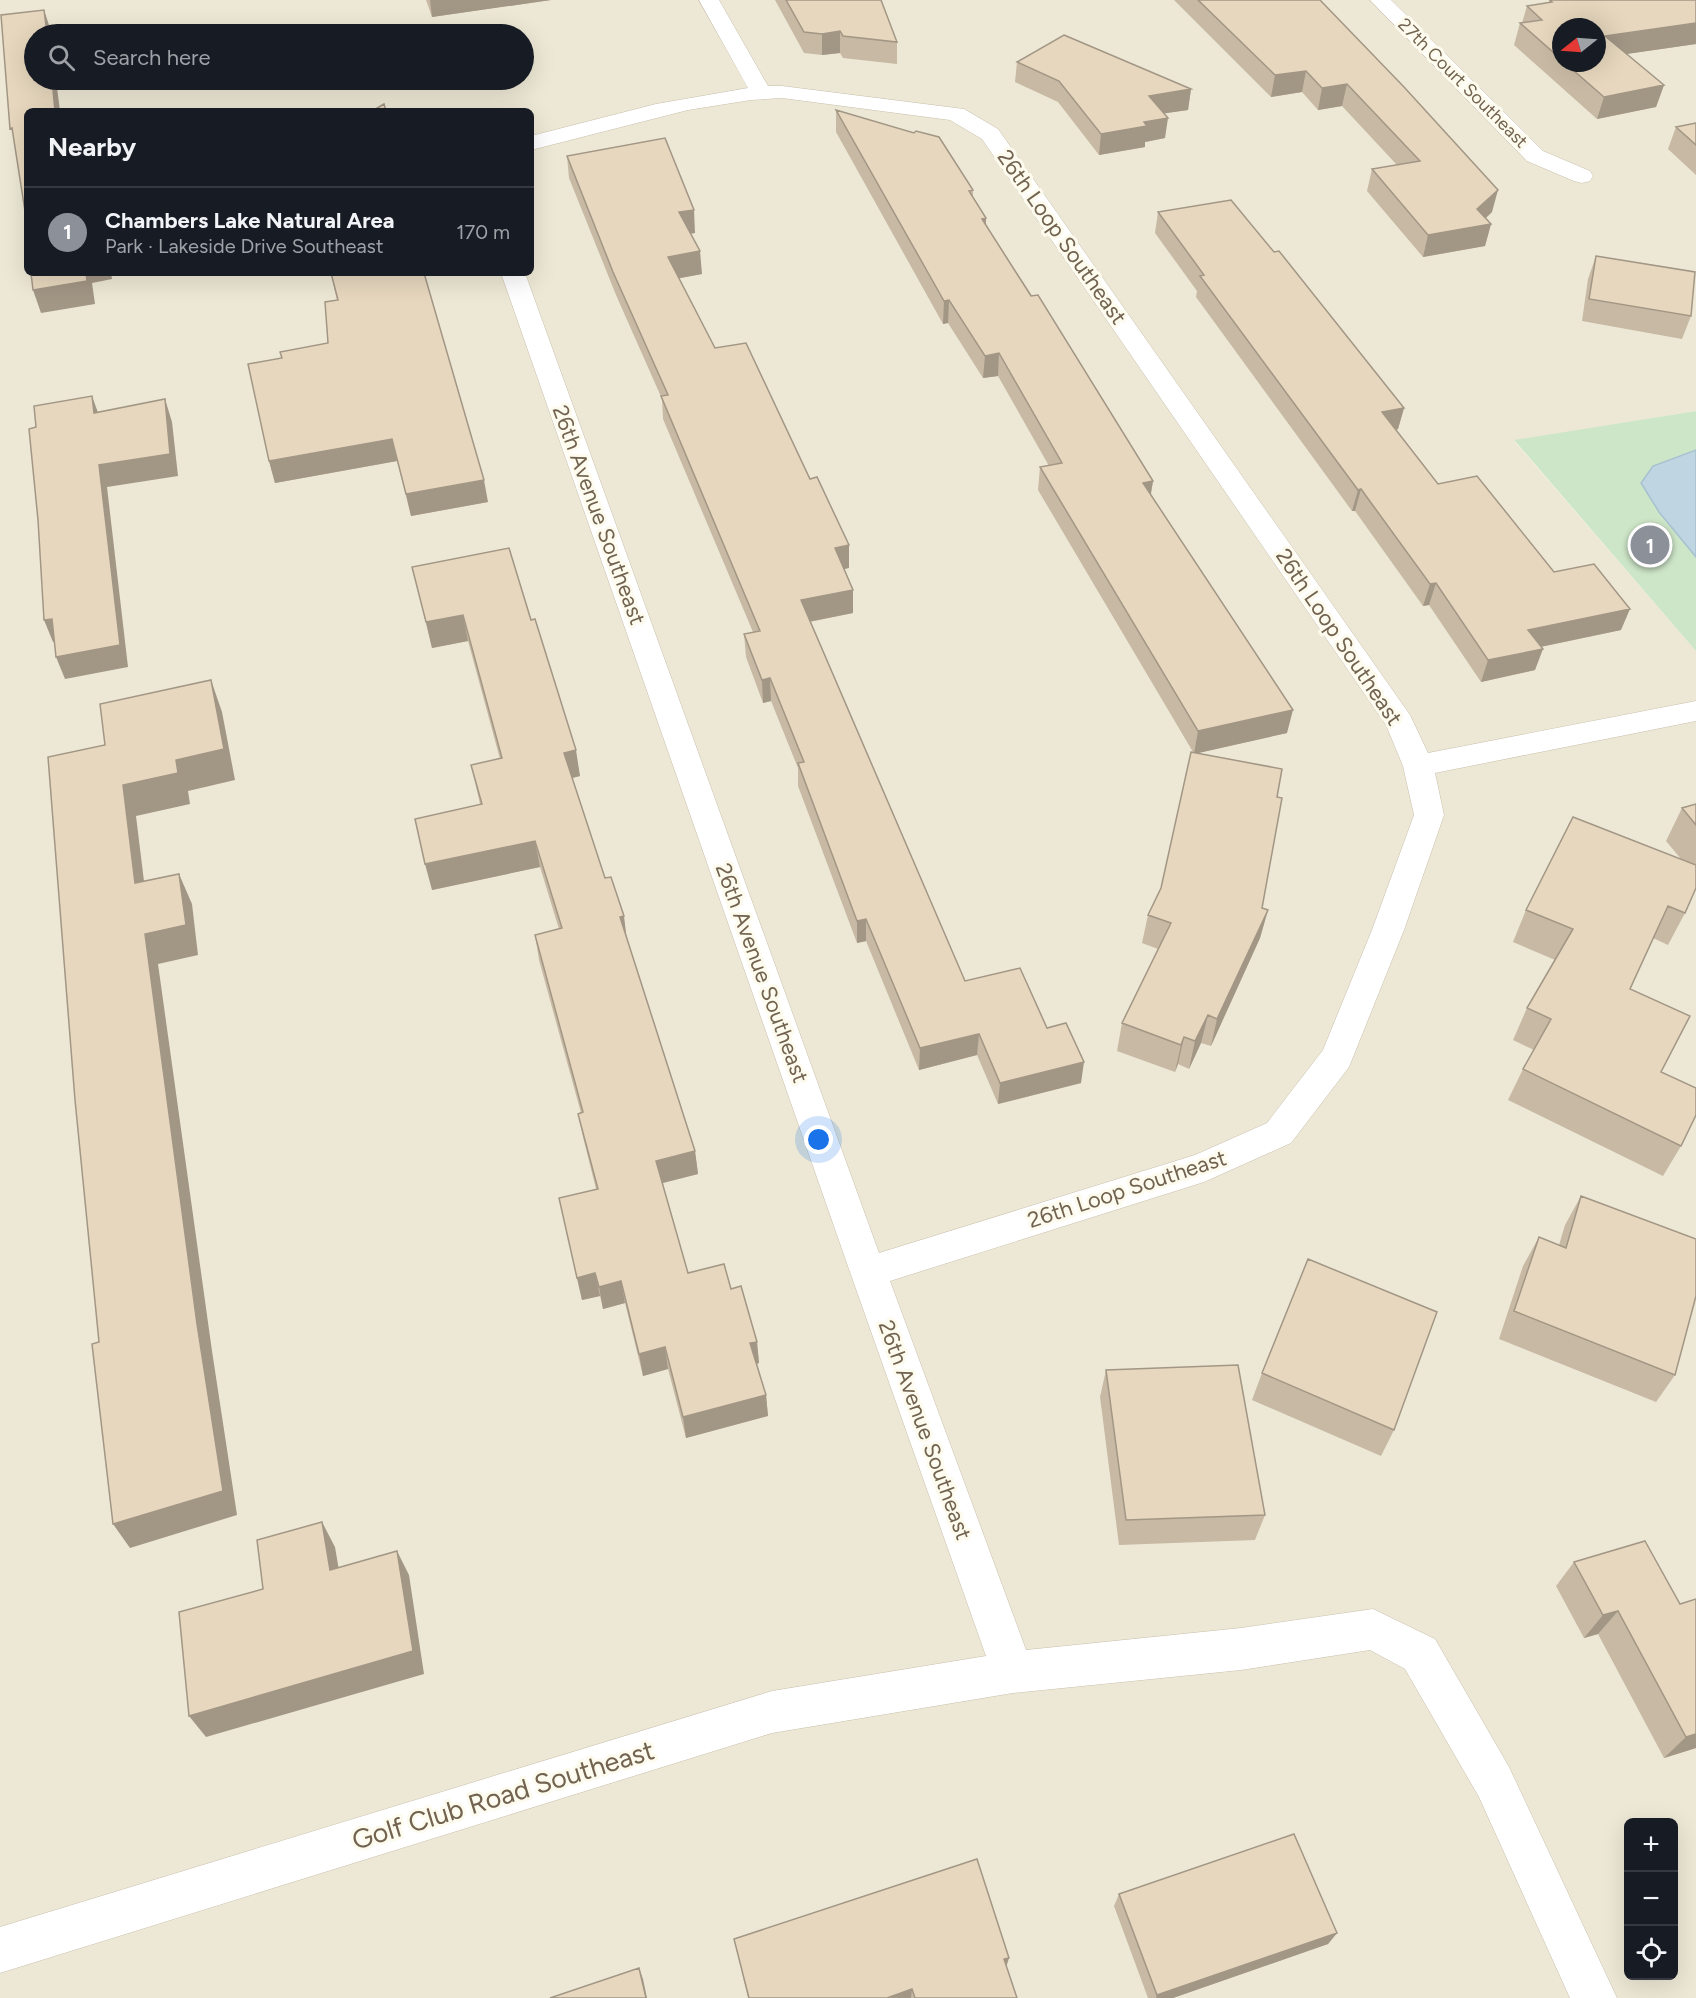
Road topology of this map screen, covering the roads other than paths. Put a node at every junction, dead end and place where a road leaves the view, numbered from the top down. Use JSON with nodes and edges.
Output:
{"nodes":[{"id":1,"x":709,"y":0,"type":"edge"},
{"id":2,"x":1384,"y":0,"type":"edge"},
{"id":3,"x":760,"y":92,"type":"junction"},
{"id":4,"x":534,"y":142,"type":"edge"},
{"id":5,"x":1582,"y":176,"type":"dead end"},
{"id":6,"x":514,"y":276,"type":"edge"},
{"id":7,"x":1696,"y":711,"type":"edge"},
{"id":8,"x":1418,"y":766,"type":"junction"},
{"id":9,"x":868,"y":1272,"type":"junction"},
{"id":10,"x":1013,"y":1672,"type":"junction"},
{"id":11,"x":0,"y":1950,"type":"edge"},
{"id":12,"x":1594,"y":1998,"type":"edge"}],
"edges":[{"from":1,"to":3,"type":"street"},
{"from":2,"to":5,"type":"street","name":"27th Court Southeast"},
{"from":3,"to":4,"type":"street"},
{"from":3,"to":8,"type":"street","name":"26th Loop Southeast"},
{"from":6,"to":9,"type":"street","name":"26th Avenue Southeast"},
{"from":7,"to":8,"type":"street"},
{"from":8,"to":9,"type":"street","name":"26th Loop Southeast"},
{"from":9,"to":10,"type":"street","name":"26th Avenue Southeast"},
{"from":10,"to":11,"type":"street","name":"Golf Club Road Southeast"},
{"from":10,"to":12,"type":"street","name":"Golf Club Road Southeast"}]}
